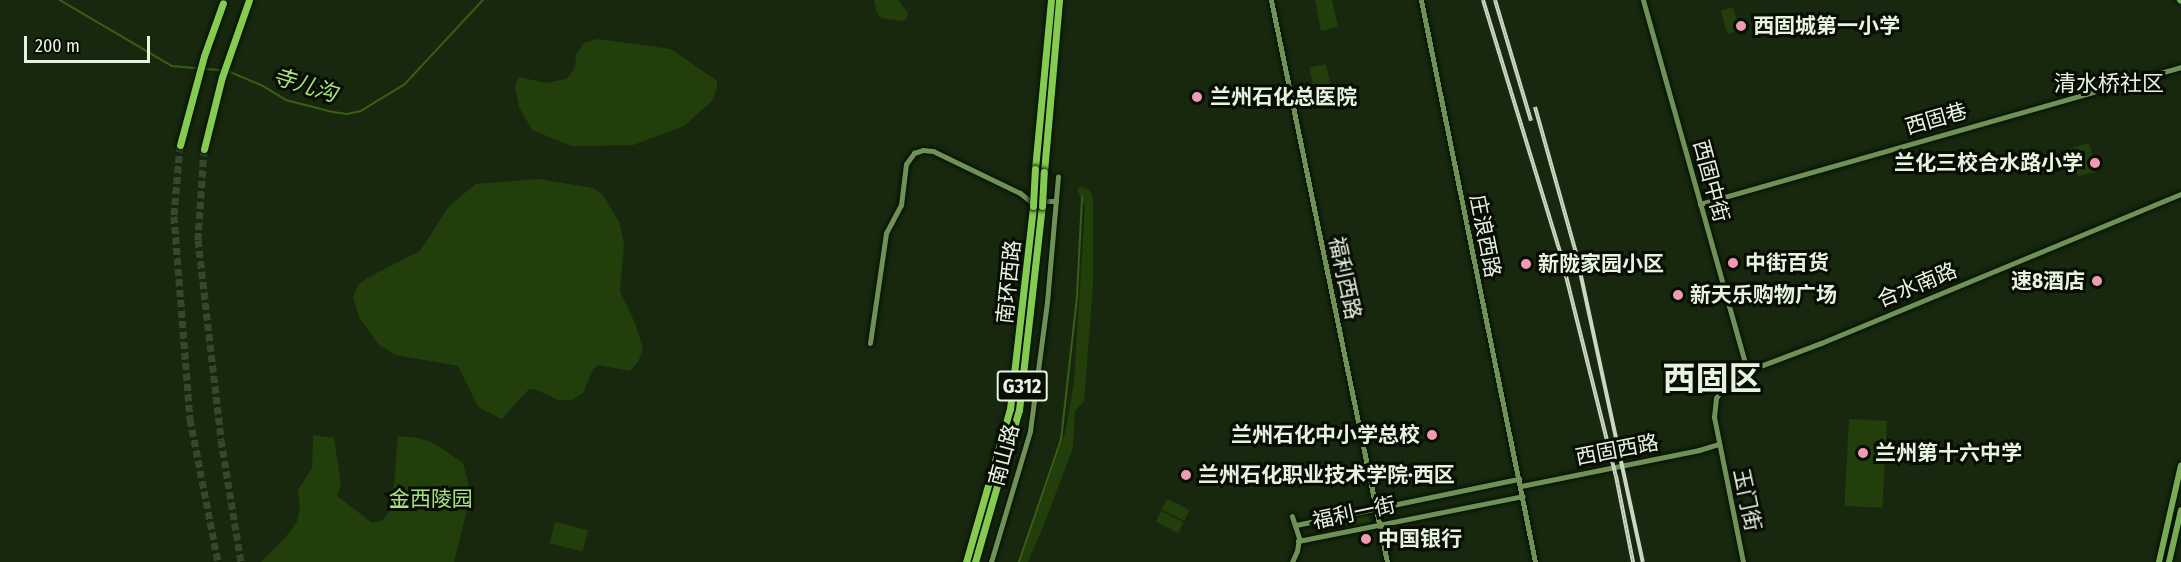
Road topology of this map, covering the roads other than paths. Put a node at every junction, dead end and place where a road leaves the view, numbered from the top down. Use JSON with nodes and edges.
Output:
{"nodes":[{"id":1,"x":249,"y":0,"type":"edge"},
{"id":2,"x":1053,"y":0,"type":"edge"},
{"id":3,"x":1271,"y":0,"type":"edge"},
{"id":4,"x":1421,"y":0,"type":"edge"},
{"id":5,"x":1643,"y":0,"type":"edge"},
{"id":6,"x":223,"y":3,"type":"dead end"},
{"id":7,"x":2181,"y":67,"type":"edge"},
{"id":8,"x":180,"y":145,"type":"tunnel mouth"},
{"id":9,"x":204,"y":149,"type":"tunnel mouth"},
{"id":10,"x":1058,"y":176,"type":"dead end"},
{"id":11,"x":2181,"y":194,"type":"edge"},
{"id":12,"x":1056,"y":199,"type":"junction"},
{"id":13,"x":1701,"y":204,"type":"junction"},
{"id":14,"x":870,"y":344,"type":"dead end"},
{"id":15,"x":1747,"y":371,"type":"junction"},
{"id":16,"x":1719,"y":444,"type":"junction"},
{"id":17,"x":2181,"y":465,"type":"edge"},
{"id":18,"x":1519,"y":479,"type":"junction"},
{"id":19,"x":1521,"y":486,"type":"junction"},
{"id":20,"x":1523,"y":496,"type":"junction"},
{"id":21,"x":1376,"y":508,"type":"junction"},
{"id":22,"x":2181,"y":510,"type":"edge"},
{"id":23,"x":1292,"y":516,"type":"dead end"},
{"id":24,"x":1379,"y":524,"type":"junction"},
{"id":25,"x":1296,"y":525,"type":"junction"},
{"id":26,"x":1298,"y":542,"type":"junction"},
{"id":27,"x":966,"y":562,"type":"edge"},
{"id":28,"x":975,"y":562,"type":"edge"},
{"id":29,"x":991,"y":562,"type":"edge"},
{"id":30,"x":1292,"y":562,"type":"edge"},
{"id":31,"x":1387,"y":562,"type":"edge"},
{"id":32,"x":1535,"y":562,"type":"edge"},
{"id":33,"x":1743,"y":562,"type":"edge"},
{"id":34,"x":2159,"y":562,"type":"edge"},
{"id":35,"x":2169,"y":562,"type":"edge"}],
"edges":[{"from":1,"to":9,"type":"highway"},
{"from":2,"to":27,"type":"highway","name":"南环西路","number":"G312","bridge":true},
{"from":2,"to":28,"type":"highway","name":"南环西路","number":"G312","bridge":true},
{"from":3,"to":21,"type":"street","name":"福利西路"},
{"from":4,"to":18,"type":"street","name":"庄浪西路"},
{"from":5,"to":13,"type":"street","name":"西固中街"},
{"from":6,"to":8,"type":"highway"},
{"from":7,"to":13,"type":"street","name":"西固巷"},
{"from":10,"to":12,"type":"street","name":"南山路"},
{"from":11,"to":15,"type":"street","name":"合水南路"},
{"from":12,"to":14,"type":"street"},
{"from":12,"to":29,"type":"street","name":"南山路"},
{"from":13,"to":15,"type":"street","name":"西固中街"},
{"from":15,"to":16,"type":"street","name":"合水南路"},
{"from":16,"to":19,"type":"street","name":"西固西路"},
{"from":16,"to":33,"type":"street","name":"玉门街"},
{"from":17,"to":34,"type":"main road"},
{"from":18,"to":19,"type":"street","name":"庄浪西路"},
{"from":18,"to":21,"type":"street","name":"福利一街"},
{"from":19,"to":20,"type":"street","name":"庄浪西路"},
{"from":20,"to":24,"type":"street","name":"福利一街"},
{"from":20,"to":32,"type":"street"},
{"from":21,"to":24,"type":"street","name":"福利西路"},
{"from":21,"to":25,"type":"street","name":"福利一街"},
{"from":22,"to":35,"type":"main road"},
{"from":23,"to":25,"type":"street"},
{"from":24,"to":26,"type":"street","name":"福利一街"},
{"from":24,"to":31,"type":"street","name":"福利西路"},
{"from":25,"to":26,"type":"street"},
{"from":26,"to":30,"type":"street"}]}
